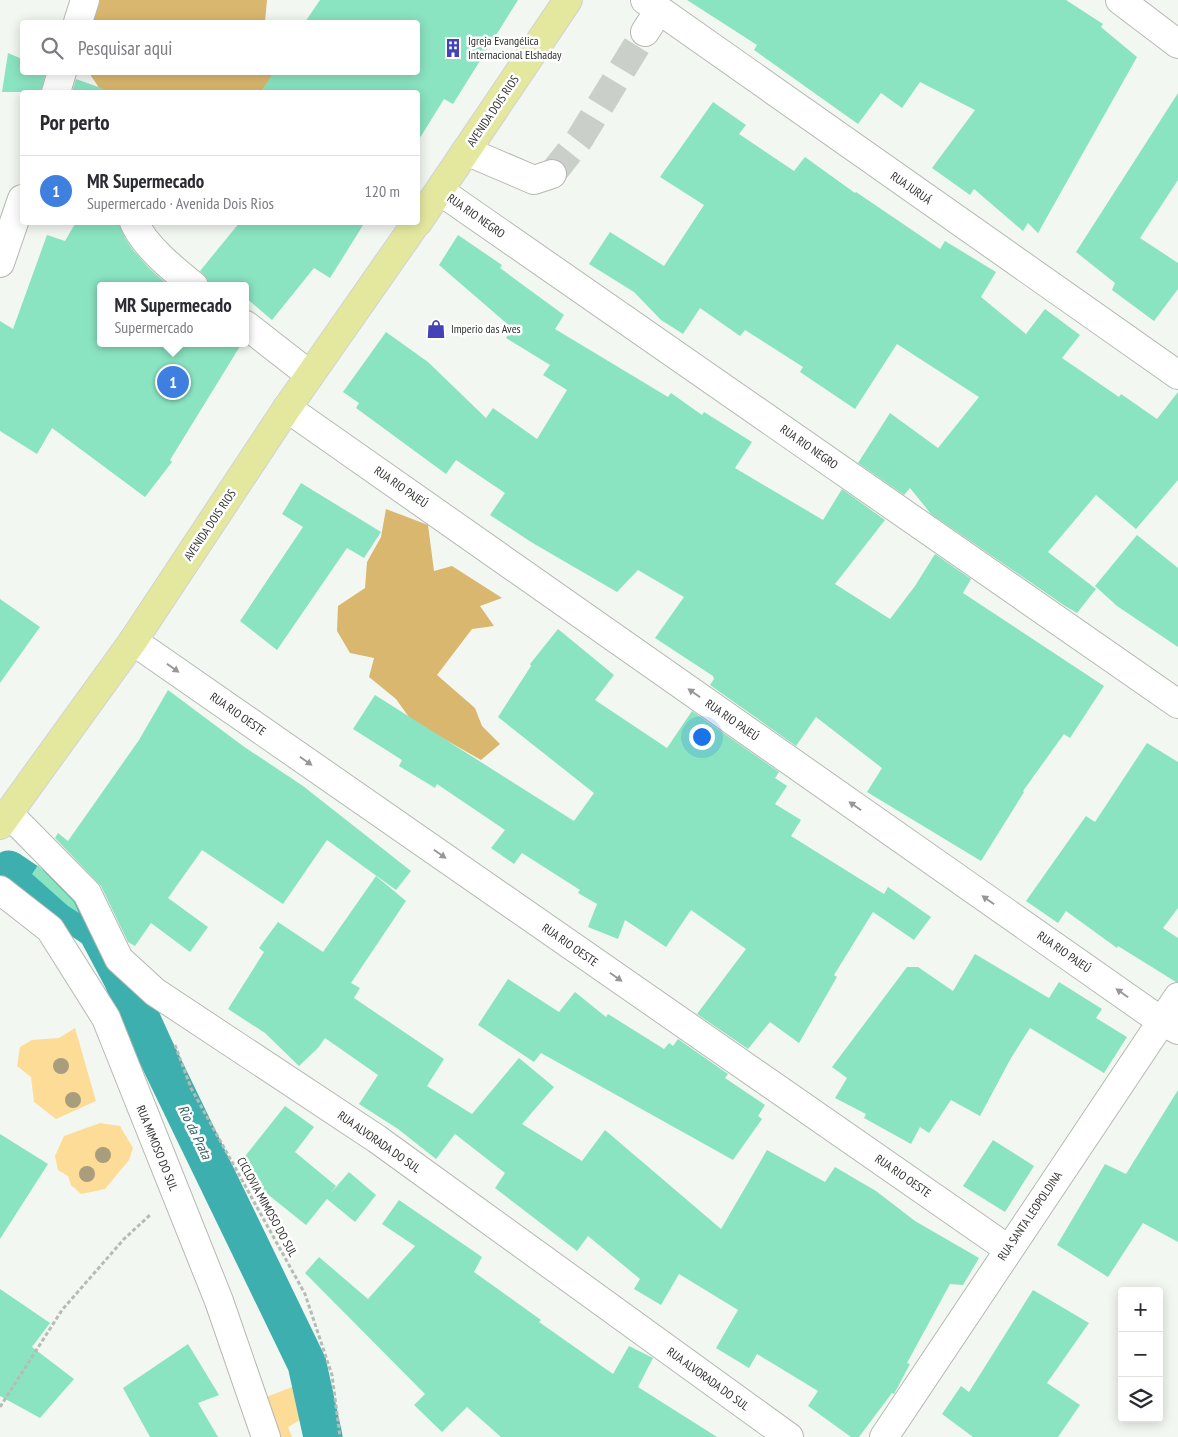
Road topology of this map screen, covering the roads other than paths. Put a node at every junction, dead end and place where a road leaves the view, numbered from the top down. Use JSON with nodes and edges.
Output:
{"nodes":[{"id":1,"x":85,"y":0,"type":"edge"},
{"id":2,"x":568,"y":0,"type":"edge"},
{"id":3,"x":1120,"y":0,"type":"edge"},
{"id":4,"x":650,"y":14,"type":"edge"},
{"id":5,"x":79,"y":20,"type":"edge"},
{"id":6,"x":1178,"y":44,"type":"edge"},
{"id":7,"x":61,"y":75,"type":"edge"},
{"id":8,"x":57,"y":90,"type":"edge"},
{"id":9,"x":466,"y":151,"type":"junction"},
{"id":10,"x":552,"y":174,"type":"tunnel mouth"},
{"id":11,"x":440,"y":191,"type":"junction"},
{"id":12,"x":20,"y":205,"type":"edge"},
{"id":13,"x":420,"y":218,"type":"edge"},
{"id":14,"x":135,"y":225,"type":"edge"},
{"id":15,"x":415,"y":225,"type":"edge"},
{"id":16,"x":0,"y":263,"type":"edge"},
{"id":17,"x":189,"y":282,"type":"edge"},
{"id":18,"x":249,"y":327,"type":"edge"},
{"id":19,"x":310,"y":374,"type":"junction"},
{"id":20,"x":1178,"y":375,"type":"edge"},
{"id":21,"x":287,"y":408,"type":"junction"},
{"id":22,"x":133,"y":641,"type":"junction"},
{"id":23,"x":1178,"y":704,"type":"edge"},
{"id":24,"x":4,"y":819,"type":"edge"},
{"id":25,"x":0,"y":890,"type":"edge"},
{"id":26,"x":1178,"y":997,"type":"edge"},
{"id":27,"x":1170,"y":1026,"type":"edge"},
{"id":28,"x":1008,"y":1249,"type":"junction"},
{"id":29,"x":266,"y":1437,"type":"edge"},
{"id":30,"x":789,"y":1437,"type":"edge"},
{"id":31,"x":884,"y":1437,"type":"edge"}],
"edges":[{"from":1,"to":5,"type":"street"},
{"from":2,"to":9,"type":"main road","name":"AVENIDA DOIS RIOS"},
{"from":3,"to":6,"type":"street"},
{"from":4,"to":20,"type":"street","name":"RUA JURUÁ"},
{"from":7,"to":8,"type":"street"},
{"from":9,"to":10,"type":"street"},
{"from":9,"to":11,"type":"main road","name":"AVENIDA DOIS RIOS"},
{"from":11,"to":13,"type":"main road","name":"AVENIDA DOIS RIOS"},
{"from":11,"to":23,"type":"street","name":"RUA RIO NEGRO"},
{"from":12,"to":16,"type":"street"},
{"from":14,"to":17,"type":"street"},
{"from":15,"to":19,"type":"main road","name":"AVENIDA DOIS RIOS"},
{"from":18,"to":19,"type":"street"},
{"from":19,"to":21,"type":"main road","name":"AVENIDA DOIS RIOS"},
{"from":21,"to":22,"type":"main road","name":"AVENIDA DOIS RIOS"},
{"from":27,"to":21,"type":"street","name":"RUA RIO PAJEÚ","one_way":true},
{"from":22,"to":24,"type":"main road","name":"AVENIDA DOIS RIOS"},
{"from":22,"to":28,"type":"street","name":"RUA RIO OESTE","one_way":true},
{"from":24,"to":30,"type":"street","name":"RUA ALVORADA DO SUL"},
{"from":25,"to":29,"type":"street","name":"RUA MIMOSO DO SUL"},
{"from":26,"to":27,"type":"street","name":"RUA SANTA LEOPOLDINA"},
{"from":27,"to":28,"type":"street","name":"RUA SANTA LEOPOLDINA"},
{"from":28,"to":31,"type":"street","name":"RUA SANTA LEOPOLDINA"}]}
